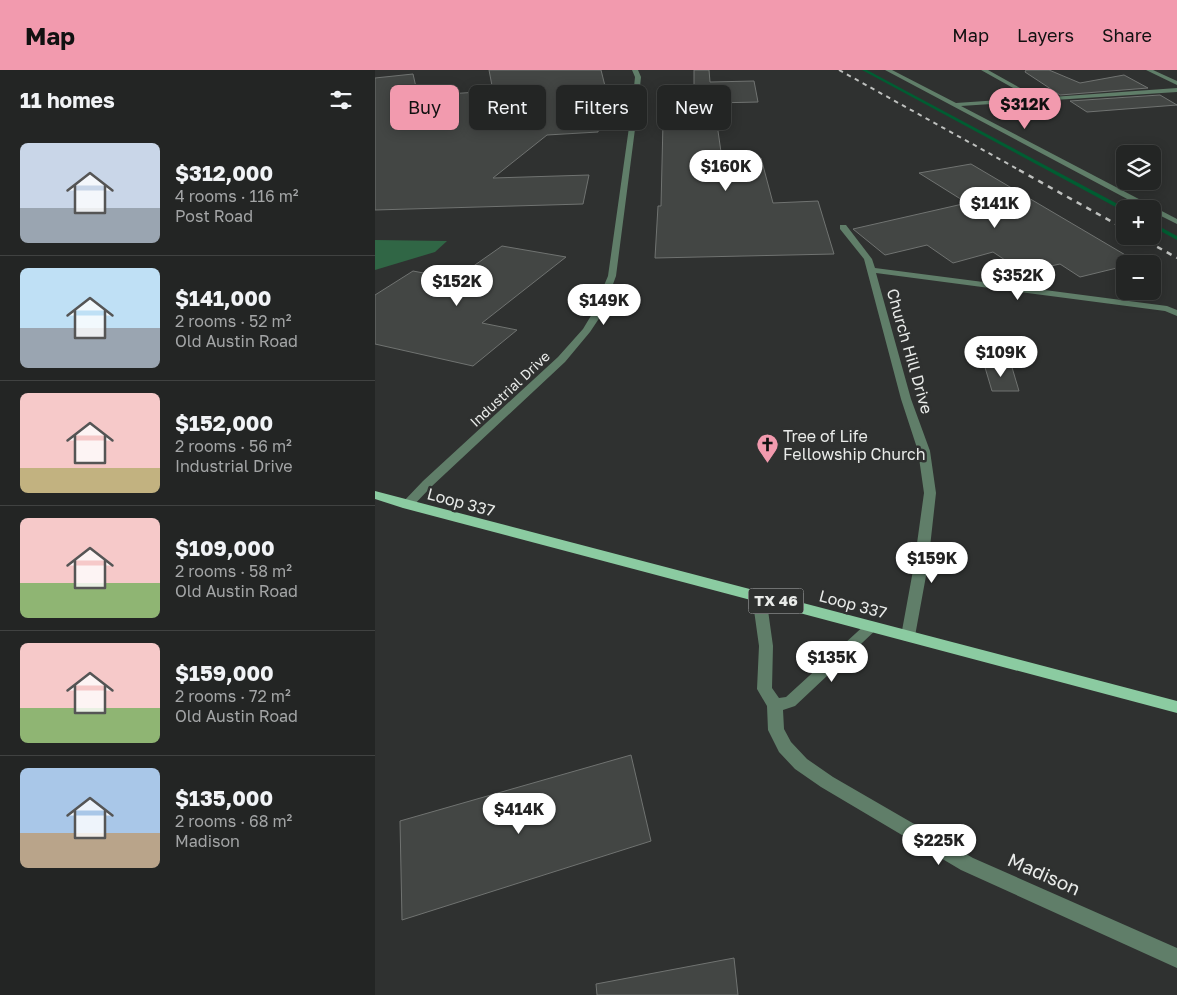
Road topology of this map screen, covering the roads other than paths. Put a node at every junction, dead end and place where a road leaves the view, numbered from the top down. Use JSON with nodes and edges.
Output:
{"nodes":[{"id":1,"x":635,"y":70,"type":"edge"},
{"id":2,"x":888,"y":70,"type":"edge"},
{"id":3,"x":984,"y":70,"type":"edge"},
{"id":4,"x":1149,"y":70,"type":"edge"},
{"id":5,"x":1177,"y":83,"type":"edge"},
{"id":6,"x":1177,"y":90,"type":"edge"},
{"id":7,"x":1036,"y":100,"type":"junction"},
{"id":8,"x":956,"y":105,"type":"junction"},
{"id":9,"x":1135,"y":200,"type":"edge"},
{"id":10,"x":1161,"y":214,"type":"edge"},
{"id":11,"x":1177,"y":222,"type":"edge"},
{"id":12,"x":843,"y":228,"type":"dead end"},
{"id":13,"x":872,"y":270,"type":"junction"},
{"id":14,"x":1177,"y":308,"type":"edge"},
{"id":15,"x":1167,"y":309,"type":"junction"},
{"id":16,"x":1177,"y":313,"type":"edge"},
{"id":17,"x":375,"y":495,"type":"edge"},
{"id":18,"x":407,"y":505,"type":"junction"},
{"id":19,"x":759,"y":596,"type":"junction"},
{"id":20,"x":872,"y":627,"type":"junction"},
{"id":21,"x":908,"y":636,"type":"junction"},
{"id":22,"x":775,"y":705,"type":"junction"},
{"id":23,"x":1177,"y":707,"type":"edge"},
{"id":24,"x":1177,"y":958,"type":"edge"}],
"edges":[{"from":1,"to":18,"type":"street","name":"Industrial Drive"},
{"from":2,"to":8,"type":"street"},
{"from":3,"to":7,"type":"street"},
{"from":4,"to":5,"type":"street"},
{"from":6,"to":7,"type":"street"},
{"from":7,"to":8,"type":"street"},
{"from":8,"to":9,"type":"street"},
{"from":10,"to":11,"type":"street"},
{"from":12,"to":13,"type":"street","name":"Church Hill Drive"},
{"from":13,"to":15,"type":"street"},
{"from":13,"to":21,"type":"street","name":"Church Hill Drive"},
{"from":14,"to":15,"type":"street"},
{"from":15,"to":16,"type":"street"},
{"from":17,"to":18,"type":"main road","name":"Loop 337","number":"TX 46"},
{"from":18,"to":19,"type":"main road","name":"Loop 337","number":"TX 46"},
{"from":19,"to":20,"type":"main road","name":"Loop 337","number":"TX 46"},
{"from":19,"to":22,"type":"street","name":"Madison"},
{"from":20,"to":21,"type":"main road","name":"Loop 337","number":"TX 46"},
{"from":20,"to":22,"type":"street"},
{"from":21,"to":23,"type":"main road","name":"Loop 337","number":"TX 46"},
{"from":22,"to":24,"type":"street","name":"Madison"}]}
